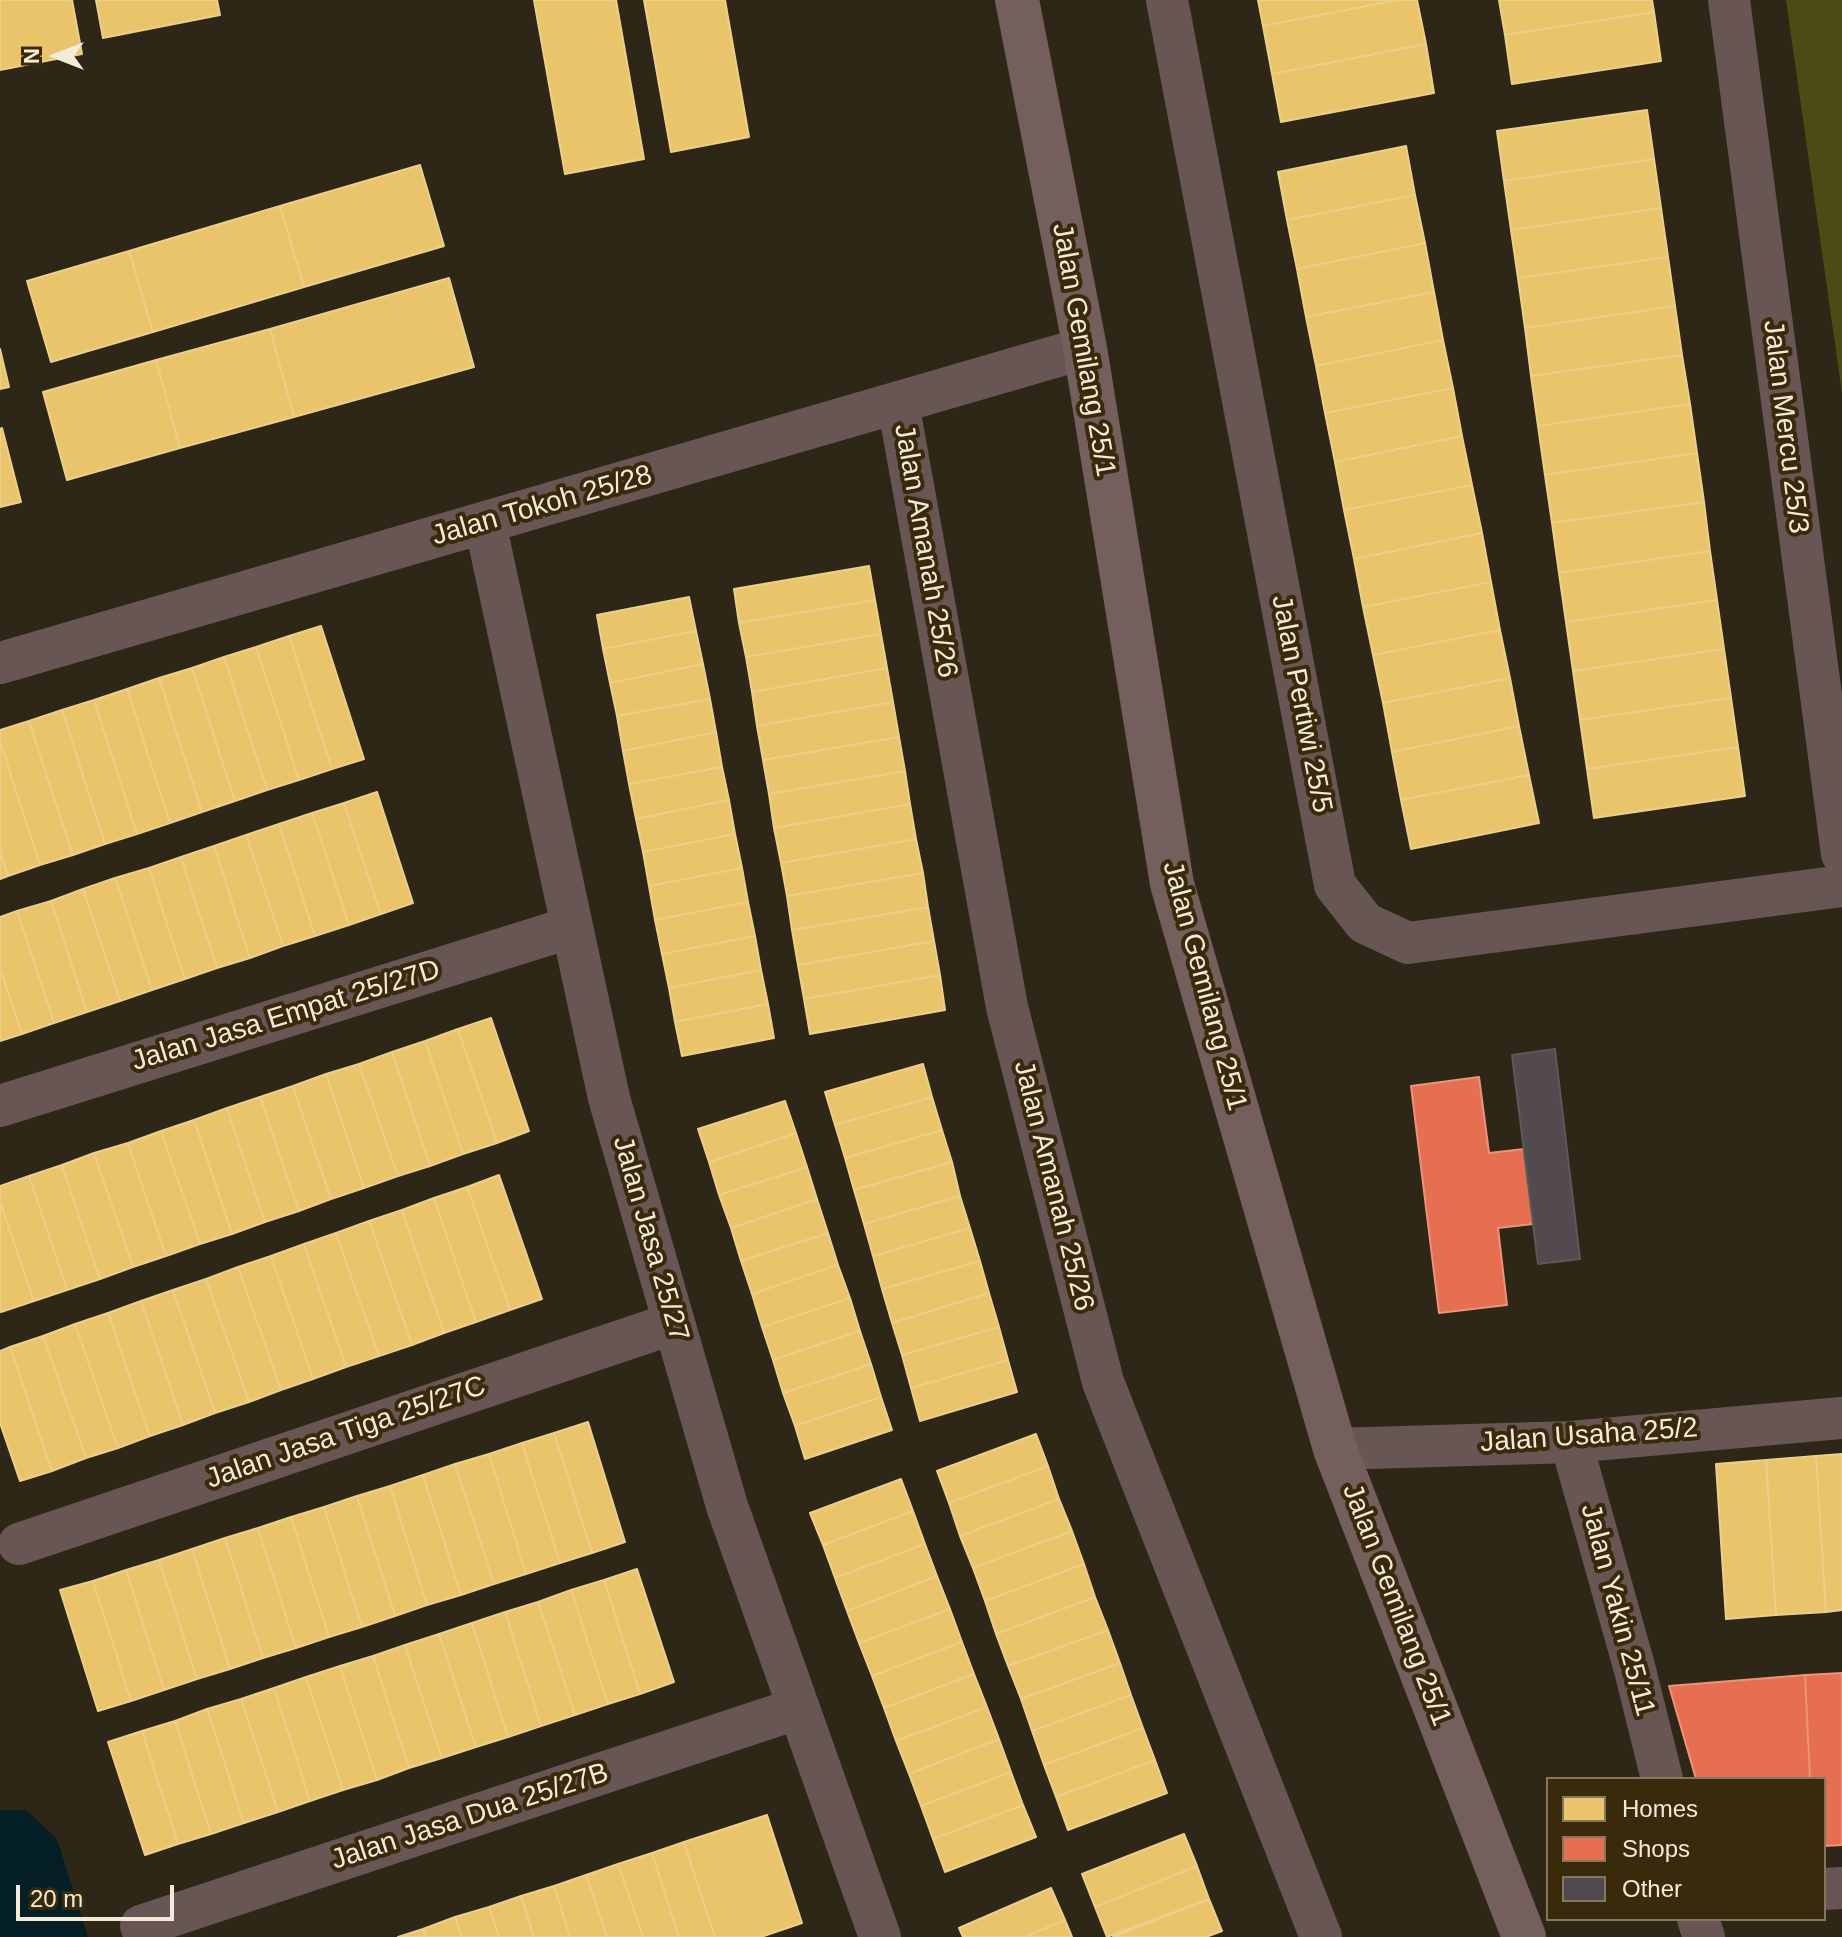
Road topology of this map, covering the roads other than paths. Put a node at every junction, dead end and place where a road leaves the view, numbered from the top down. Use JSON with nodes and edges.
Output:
{"nodes":[{"id":1,"x":1017,"y":0,"type":"edge"},
{"id":2,"x":1167,"y":0,"type":"edge"},
{"id":3,"x":1729,"y":0,"type":"edge"},
{"id":4,"x":1085,"y":348,"type":"junction"},
{"id":5,"x":898,"y":403,"type":"junction"},
{"id":6,"x":485,"y":523,"type":"junction"},
{"id":7,"x":0,"y":663,"type":"edge"},
{"id":8,"x":1842,"y":854,"type":"edge"},
{"id":9,"x":1842,"y":886,"type":"edge"},
{"id":10,"x":572,"y":927,"type":"junction"},
{"id":11,"x":0,"y":1106,"type":"edge"},
{"id":12,"x":674,"y":1323,"type":"junction"},
{"id":13,"x":1842,"y":1418,"type":"edge"},
{"id":14,"x":1571,"y":1442,"type":"junction"},
{"id":15,"x":1335,"y":1449,"type":"junction"},
{"id":16,"x":19,"y":1544,"type":"dead end"},
{"id":17,"x":799,"y":1708,"type":"junction"},
{"id":18,"x":1662,"y":1777,"type":"edge"},
{"id":19,"x":141,"y":1926,"type":"dead end"},
{"id":20,"x":880,"y":1937,"type":"edge"},
{"id":21,"x":1321,"y":1937,"type":"edge"},
{"id":22,"x":1524,"y":1937,"type":"edge"}],
"edges":[{"from":1,"to":4,"type":"street","name":"Jalan Gemilang 25/1"},
{"from":2,"to":9,"type":"street","name":"Jalan Pertiwi 25/5"},
{"from":3,"to":8,"type":"street","name":"Jalan Mercu 25/3"},
{"from":4,"to":5,"type":"street","name":"Jalan Tokoh 25/28"},
{"from":4,"to":15,"type":"street","name":"Jalan Gemilang 25/1"},
{"from":5,"to":6,"type":"street","name":"Jalan Tokoh 25/28"},
{"from":5,"to":21,"type":"street","name":"Jalan Amanah 25/26"},
{"from":6,"to":7,"type":"street","name":"Jalan Tokoh 25/28"},
{"from":6,"to":10,"type":"street","name":"Jalan Jasa 25/27"},
{"from":10,"to":11,"type":"street","name":"Jalan Jasa Empat 25/27D"},
{"from":10,"to":12,"type":"street","name":"Jalan Jasa 25/27"},
{"from":12,"to":16,"type":"street","name":"Jalan Jasa Tiga 25/27C"},
{"from":12,"to":17,"type":"street","name":"Jalan Jasa 25/27"},
{"from":13,"to":14,"type":"street","name":"Jalan Usaha 25/2"},
{"from":14,"to":15,"type":"street","name":"Jalan Usaha 25/2"},
{"from":14,"to":18,"type":"street","name":"Jalan Yakin 25/11"},
{"from":15,"to":22,"type":"street","name":"Jalan Gemilang 25/1"},
{"from":17,"to":19,"type":"street","name":"Jalan Jasa Dua 25/27B"},
{"from":17,"to":20,"type":"street","name":"Jalan Jasa 25/27"}]}
